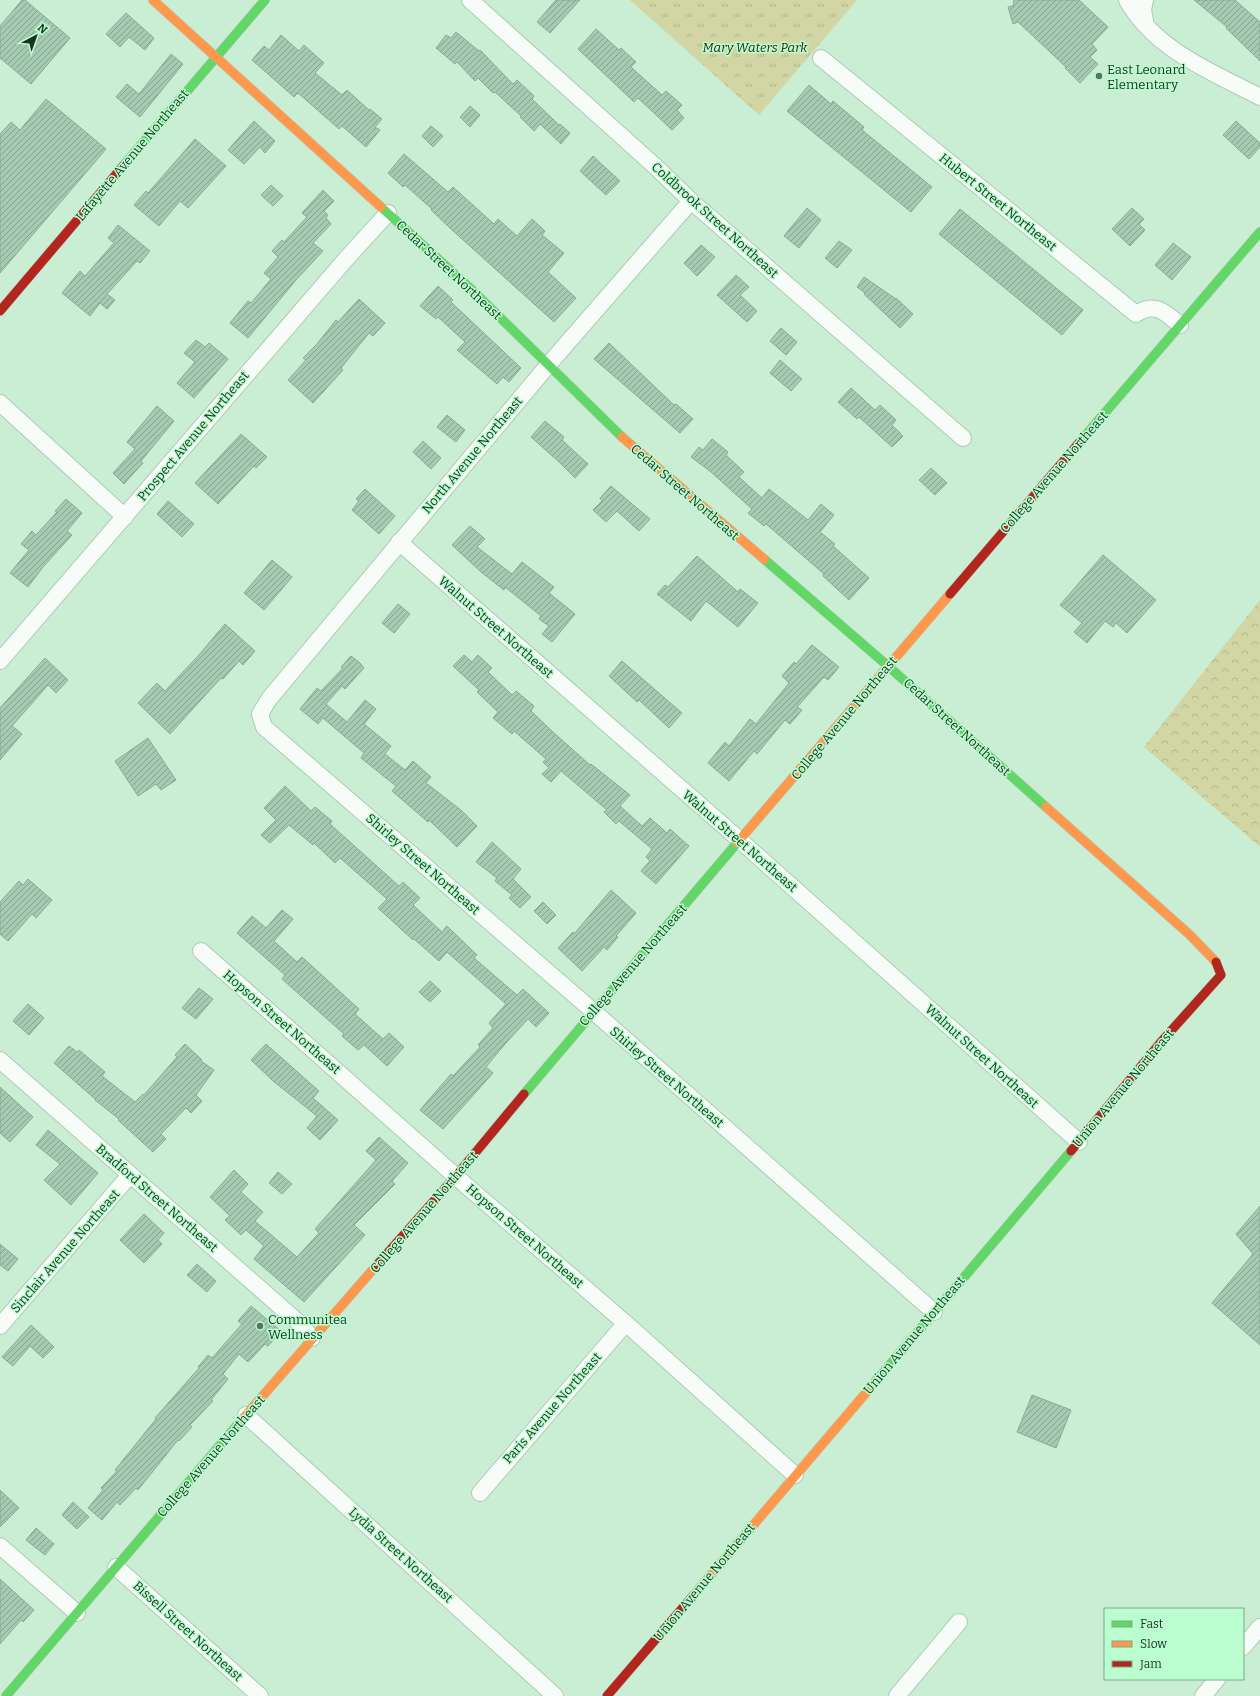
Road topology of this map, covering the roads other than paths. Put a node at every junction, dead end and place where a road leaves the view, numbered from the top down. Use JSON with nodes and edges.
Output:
{"nodes":[{"id":1,"x":153,"y":0,"type":"edge"},
{"id":2,"x":265,"y":0,"type":"edge"},
{"id":3,"x":470,"y":0,"type":"edge"},
{"id":4,"x":1127,"y":0,"type":"edge"},
{"id":5,"x":1146,"y":0,"type":"edge"},
{"id":6,"x":1146,"y":26,"type":"junction"},
{"id":7,"x":216,"y":57,"type":"junction"},
{"id":8,"x":821,"y":58,"type":"dead end"},
{"id":9,"x":1260,"y":96,"type":"edge"},
{"id":10,"x":691,"y":201,"type":"junction"},
{"id":11,"x":388,"y":213,"type":"junction"},
{"id":12,"x":1260,"y":232,"type":"edge"},
{"id":13,"x":0,"y":311,"type":"edge"},
{"id":14,"x":1180,"y":325,"type":"junction"},
{"id":15,"x":549,"y":364,"type":"junction"},
{"id":16,"x":0,"y":403,"type":"edge"},
{"id":17,"x":964,"y":438,"type":"dead end"},
{"id":18,"x":125,"y":517,"type":"junction"},
{"id":19,"x":399,"y":542,"type":"junction"},
{"id":20,"x":0,"y":661,"type":"edge"},
{"id":21,"x":888,"y":666,"type":"junction"},
{"id":22,"x":260,"y":714,"type":"joint"},
{"id":23,"x":740,"y":840,"type":"junction"},
{"id":24,"x":201,"y":951,"type":"dead end"},
{"id":25,"x":1221,"y":975,"type":"joint"},
{"id":26,"x":593,"y":1011,"type":"junction"},
{"id":27,"x":0,"y":1060,"type":"edge"},
{"id":28,"x":1079,"y":1142,"type":"junction"},
{"id":29,"x":130,"y":1175,"type":"junction"},
{"id":30,"x":456,"y":1176,"type":"junction"},
{"id":31,"x":934,"y":1312,"type":"junction"},
{"id":32,"x":625,"y":1324,"type":"junction"},
{"id":33,"x":0,"y":1326,"type":"edge"},
{"id":34,"x":312,"y":1338,"type":"junction"},
{"id":35,"x":246,"y":1415,"type":"junction"},
{"id":36,"x":795,"y":1475,"type":"junction"},
{"id":37,"x":480,"y":1493,"type":"dead end"},
{"id":38,"x":0,"y":1546,"type":"edge"},
{"id":39,"x":116,"y":1567,"type":"junction"},
{"id":40,"x":77,"y":1613,"type":"junction"},
{"id":41,"x":959,"y":1622,"type":"dead end"},
{"id":42,"x":1260,"y":1627,"type":"edge"},
{"id":43,"x":1244,"y":1646,"type":"edge"},
{"id":44,"x":1216,"y":1680,"type":"edge"},
{"id":45,"x":6,"y":1696,"type":"edge"},
{"id":46,"x":260,"y":1696,"type":"edge"},
{"id":47,"x":555,"y":1696,"type":"edge"},
{"id":48,"x":607,"y":1696,"type":"edge"},
{"id":49,"x":897,"y":1696,"type":"edge"},
{"id":50,"x":1203,"y":1696,"type":"edge"}],
"edges":[{"from":1,"to":7,"type":"street","name":"Cedar Street Northeast"},
{"from":2,"to":7,"type":"street","name":"Lafayette Avenue Northeast"},
{"from":3,"to":10,"type":"street","name":"Coldbrook Street Northeast"},
{"from":4,"to":6,"type":"street"},
{"from":5,"to":6,"type":"street"},
{"from":6,"to":9,"type":"street"},
{"from":7,"to":11,"type":"street","name":"Cedar Street Northeast"},
{"from":7,"to":13,"type":"street","name":"Lafayette Avenue Northeast"},
{"from":8,"to":14,"type":"street","name":"Hubert Street Northeast"},
{"from":10,"to":15,"type":"street","name":"North Avenue Northeast"},
{"from":10,"to":17,"type":"street","name":"Coldbrook Street Northeast"},
{"from":11,"to":15,"type":"street","name":"Cedar Street Northeast"},
{"from":11,"to":18,"type":"street","name":"Prospect Avenue Northeast"},
{"from":12,"to":14,"type":"street","name":"College Avenue Northeast"},
{"from":14,"to":21,"type":"street","name":"College Avenue Northeast"},
{"from":15,"to":19,"type":"street","name":"North Avenue Northeast"},
{"from":15,"to":21,"type":"street","name":"Cedar Street Northeast"},
{"from":16,"to":18,"type":"street"},
{"from":18,"to":20,"type":"street","name":"Prospect Avenue Northeast"},
{"from":19,"to":22,"type":"street","name":"North Avenue Northeast"},
{"from":19,"to":23,"type":"street","name":"Walnut Street Northeast"},
{"from":21,"to":23,"type":"street","name":"College Avenue Northeast"},
{"from":21,"to":25,"type":"street","name":"Cedar Street Northeast"},
{"from":22,"to":26,"type":"street","name":"Shirley Street Northeast"},
{"from":23,"to":26,"type":"street","name":"College Avenue Northeast"},
{"from":23,"to":28,"type":"street","name":"Walnut Street Northeast"},
{"from":24,"to":30,"type":"street","name":"Hopson Street Northeast"},
{"from":25,"to":28,"type":"street","name":"Union Avenue Northeast"},
{"from":26,"to":30,"type":"street","name":"College Avenue Northeast"},
{"from":26,"to":31,"type":"street","name":"Shirley Street Northeast"},
{"from":27,"to":29,"type":"street","name":"Bradford Street Northeast"},
{"from":28,"to":31,"type":"street","name":"Union Avenue Northeast"},
{"from":29,"to":33,"type":"street","name":"Sinclair Avenue Northeast"},
{"from":29,"to":34,"type":"street","name":"Bradford Street Northeast"},
{"from":30,"to":32,"type":"street","name":"Hopson Street Northeast"},
{"from":30,"to":34,"type":"street","name":"College Avenue Northeast"},
{"from":31,"to":36,"type":"street","name":"Union Avenue Northeast"},
{"from":32,"to":36,"type":"street","name":"Hopson Street Northeast"},
{"from":32,"to":37,"type":"street","name":"Paris Avenue Northeast"},
{"from":34,"to":35,"type":"street","name":"College Avenue Northeast"},
{"from":35,"to":39,"type":"street","name":"College Avenue Northeast"},
{"from":35,"to":47,"type":"street","name":"Lydia Street Northeast"},
{"from":36,"to":48,"type":"street","name":"Union Avenue Northeast"},
{"from":38,"to":40,"type":"street"},
{"from":39,"to":40,"type":"street","name":"College Avenue Northeast"},
{"from":39,"to":46,"type":"street","name":"Bissell Street Northeast"},
{"from":40,"to":45,"type":"street","name":"College Avenue Northeast"},
{"from":41,"to":49,"type":"street"},
{"from":42,"to":43,"type":"street"},
{"from":44,"to":50,"type":"street"}]}
